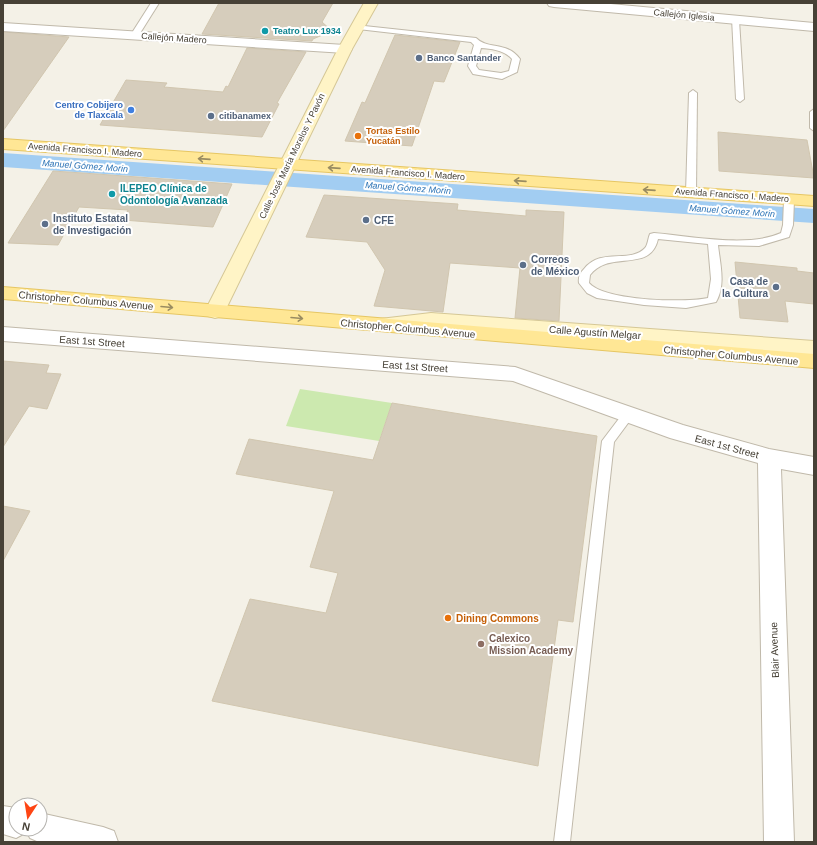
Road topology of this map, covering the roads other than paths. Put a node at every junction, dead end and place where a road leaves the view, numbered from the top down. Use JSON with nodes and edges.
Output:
{"nodes":[{"id":1,"x":155,"y":3,"type":"edge"},
{"id":2,"x":371,"y":3,"type":"edge"},
{"id":3,"x":554,"y":3,"type":"edge"},
{"id":4,"x":735,"y":20,"type":"junction"},
{"id":5,"x":358,"y":26,"type":"junction"},
{"id":6,"x":3,"y":27,"type":"edge"},
{"id":7,"x":814,"y":27,"type":"edge"},
{"id":8,"x":134,"y":36,"type":"junction"},
{"id":9,"x":478,"y":45,"type":"junction"},
{"id":10,"x":345,"y":49,"type":"junction"},
{"id":11,"x":693,"y":93,"type":"dead end"},
{"id":12,"x":740,"y":99,"type":"dead end"},
{"id":13,"x":814,"y":112,"type":"edge"},
{"id":14,"x":814,"y":128,"type":"edge"},
{"id":15,"x":3,"y":144,"type":"edge"},
{"id":16,"x":287,"y":165,"type":"junction"},
{"id":17,"x":691,"y":192,"type":"junction"},
{"id":18,"x":789,"y":200,"type":"junction"},
{"id":19,"x":814,"y":201,"type":"edge"},
{"id":20,"x":713,"y":241,"type":"junction"},
{"id":21,"x":3,"y":293,"type":"edge"},
{"id":22,"x":215,"y":311,"type":"junction"},
{"id":23,"x":376,"y":325,"type":"junction"},
{"id":24,"x":3,"y":334,"type":"edge"},
{"id":25,"x":814,"y":348,"type":"edge"},
{"id":26,"x":814,"y":362,"type":"edge"},
{"id":27,"x":628,"y":415,"type":"junction"},
{"id":28,"x":769,"y":458,"type":"junction"},
{"id":29,"x":814,"y":466,"type":"edge"},
{"id":30,"x":48,"y":830,"type":"edge"},
{"id":31,"x":103,"y":842,"type":"edge"},
{"id":32,"x":562,"y":842,"type":"edge"},
{"id":33,"x":779,"y":842,"type":"edge"}],
"edges":[{"from":1,"to":8,"type":"lane"},
{"from":2,"to":5,"type":"main road","name":"Calle José María Morelos Y Pavón"},
{"from":3,"to":4,"type":"street","name":"Callejón Iglesia"},
{"from":4,"to":7,"type":"street","name":"Callejón Iglesia"},
{"from":4,"to":12,"type":"lane"},
{"from":5,"to":9,"type":"lane"},
{"from":5,"to":10,"type":"main road","name":"Calle José María Morelos Y Pavón"},
{"from":6,"to":8,"type":"street","name":"Callejón Madero"},
{"from":8,"to":10,"type":"street","name":"Callejón Madero"},
{"from":9,"to":9,"type":"lane"},
{"from":10,"to":16,"type":"main road","name":"Calle José María Morelos Y Pavón"},
{"from":11,"to":17,"type":"lane"},
{"from":13,"to":14,"type":"lane"},
{"from":16,"to":15,"type":"main road","name":"Avenida Francisco I. Madero","one_way":true},
{"from":17,"to":16,"type":"main road","name":"Avenida Francisco I. Madero","one_way":true},
{"from":16,"to":22,"type":"main road","name":"Calle José María Morelos Y Pavón"},
{"from":17,"to":18,"type":"main road","name":"Avenida Francisco I. Madero"},
{"from":18,"to":19,"type":"main road","name":"Avenida Francisco I. Madero"},
{"from":18,"to":20,"type":"lane"},
{"from":20,"to":20,"type":"lane"},
{"from":21,"to":22,"type":"main road","name":"Christopher Columbus Avenue","one_way":true},
{"from":22,"to":23,"type":"main road","name":"Christopher Columbus Avenue","one_way":true},
{"from":23,"to":25,"type":"main road","name":"Calle Agustín Melgar"},
{"from":23,"to":26,"type":"main road","name":"Christopher Columbus Avenue"},
{"from":24,"to":27,"type":"street","name":"East 1st Street"},
{"from":27,"to":28,"type":"street","name":"East 1st Street"},
{"from":27,"to":32,"type":"lane"},
{"from":28,"to":29,"type":"street","name":"East 1st Street"},
{"from":28,"to":33,"type":"street","name":"Blair Avenue"},
{"from":30,"to":31,"type":"street"}]}
